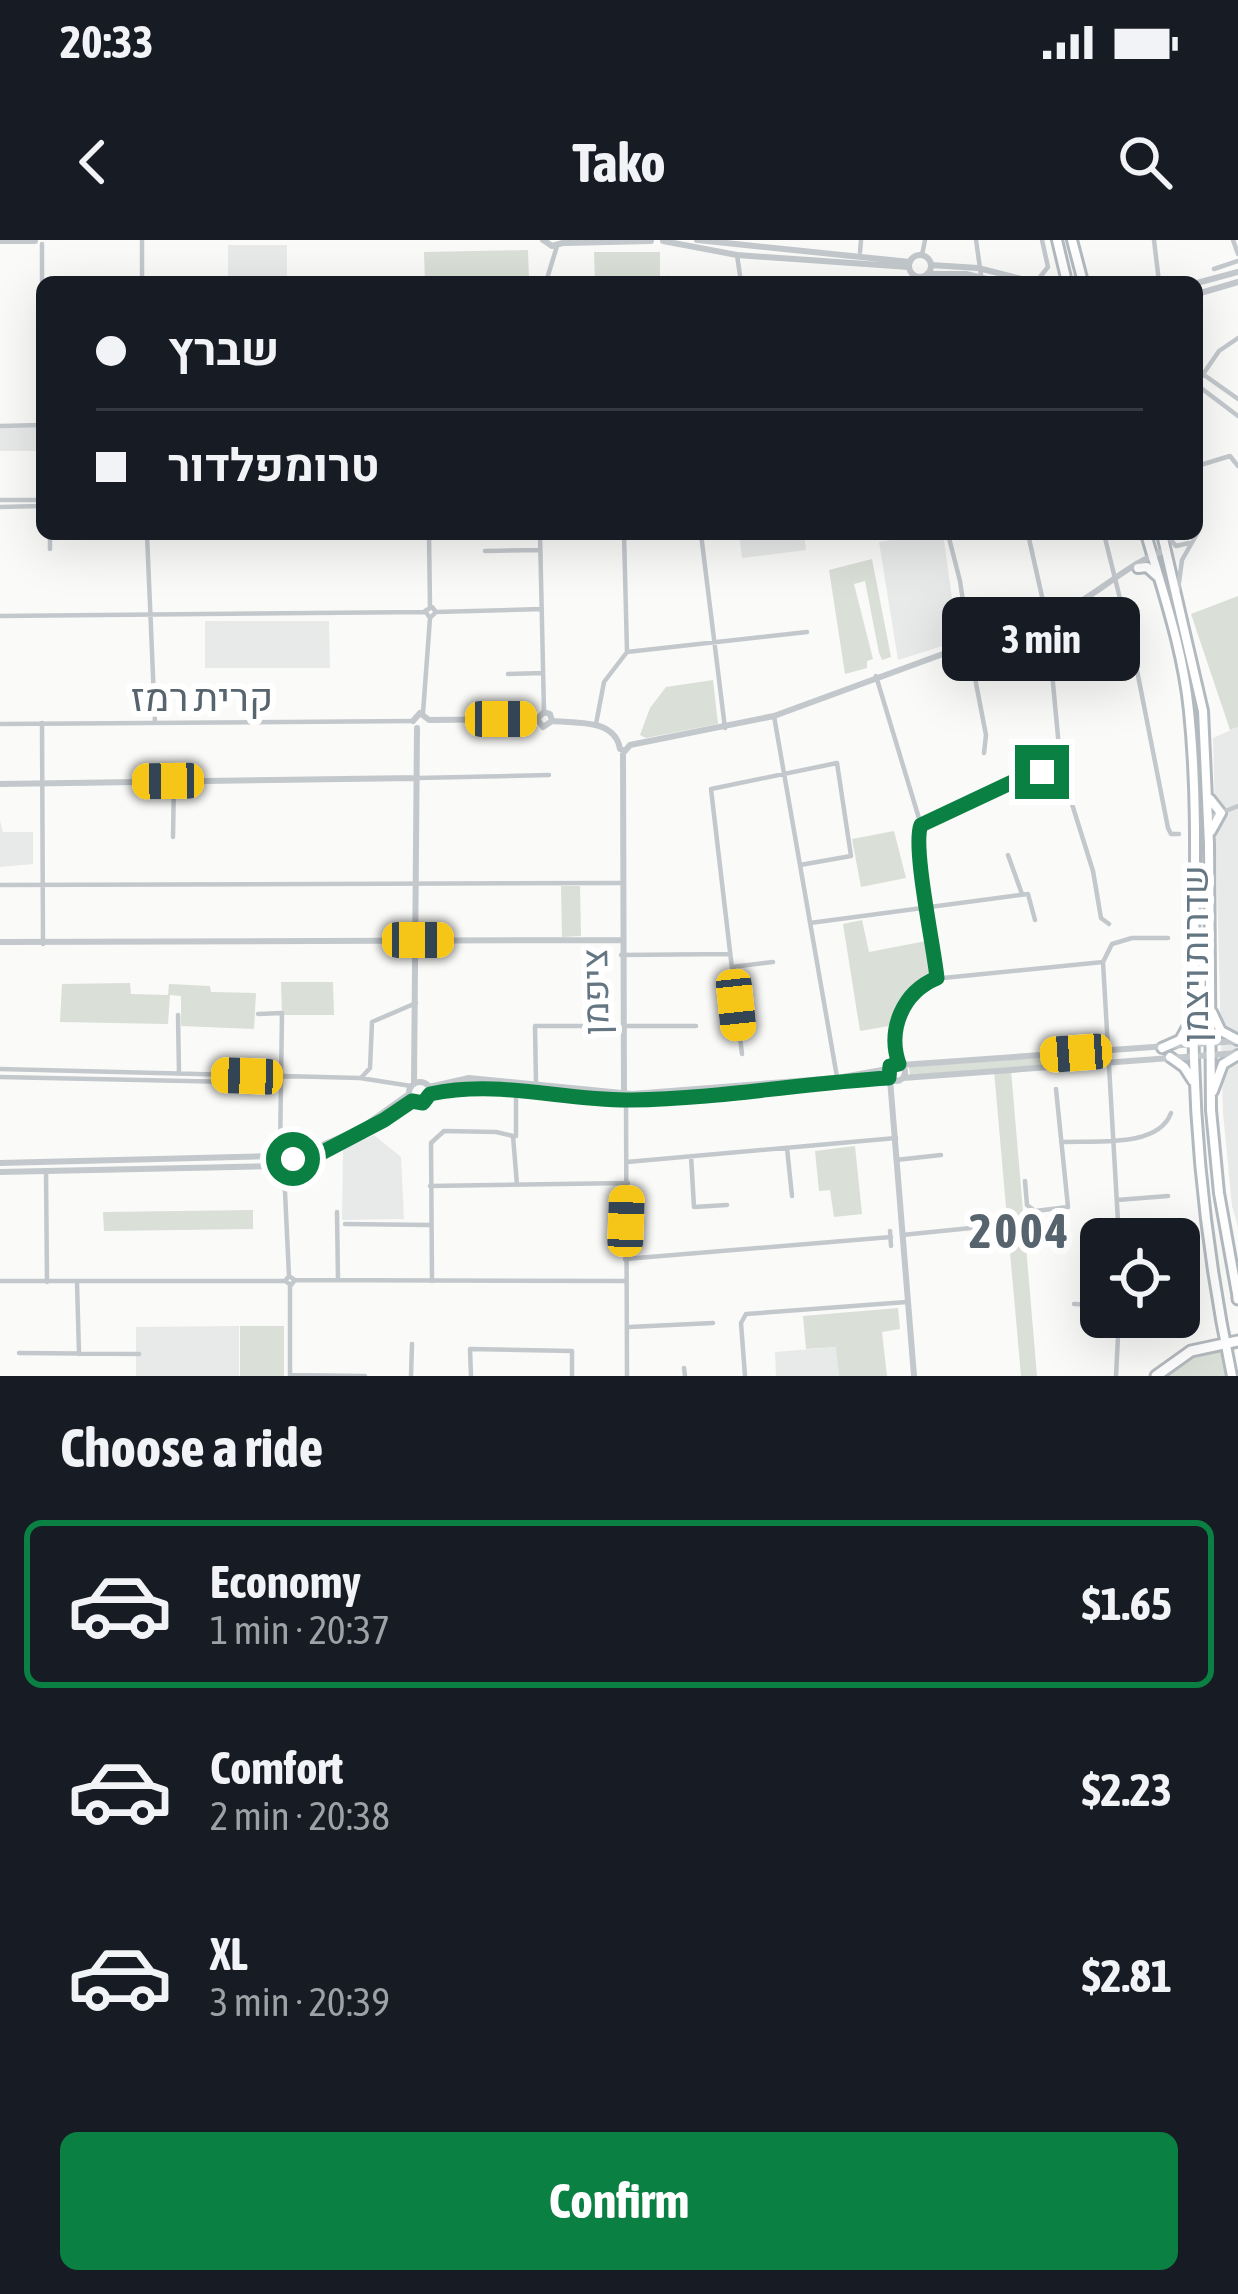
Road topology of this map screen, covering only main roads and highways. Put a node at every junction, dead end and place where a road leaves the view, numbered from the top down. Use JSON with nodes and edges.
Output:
{"nodes":[{"id":1,"x":1057,"y":240,"type":"edge"},
{"id":2,"x":1072,"y":240,"type":"edge"},
{"id":3,"x":1061,"y":260,"type":"junction"},
{"id":4,"x":1060,"y":276,"type":"edge"},
{"id":5,"x":1065,"y":276,"type":"edge"},
{"id":6,"x":1083,"y":276,"type":"edge"},
{"id":7,"x":1148,"y":540,"type":"edge"},
{"id":8,"x":1165,"y":540,"type":"edge"},
{"id":9,"x":1138,"y":568,"type":"road end"},
{"id":10,"x":1161,"y":584,"type":"junction"},
{"id":11,"x":1208,"y":786,"type":"junction"},
{"id":12,"x":1209,"y":844,"type":"junction"},
{"id":13,"x":1209,"y":1002,"type":"junction"},
{"id":14,"x":1195,"y":1007,"type":"junction"},
{"id":15,"x":1238,"y":1041,"type":"edge"},
{"id":16,"x":1162,"y":1048,"type":"road end"},
{"id":17,"x":1238,"y":1054,"type":"edge"},
{"id":18,"x":1170,"y":1057,"type":"road end"},
{"id":19,"x":1195,"y":1087,"type":"junction"},
{"id":20,"x":1211,"y":1110,"type":"junction"},
{"id":21,"x":1238,"y":1299,"type":"edge"},
{"id":22,"x":1232,"y":1341,"type":"edge"},
{"id":23,"x":1156,"y":1376,"type":"edge"},
{"id":24,"x":1232,"y":1376,"type":"edge"}],
"edges":[{"from":1,"to":3,"type":"main road"},
{"from":2,"to":6,"type":"main road"},
{"from":3,"to":4,"type":"main road"},
{"from":3,"to":5,"type":"main road"},
{"from":7,"to":10,"type":"main road","name":"שדרות ויצמן"},
{"from":8,"to":11,"type":"main road","name":"שדרות ויצמן"},
{"from":9,"to":10,"type":"main road"},
{"from":10,"to":14,"type":"main road","name":"שדרות ויצמן"},
{"from":11,"to":12,"type":"main road","name":"שדרות ויצמן"},
{"from":11,"to":12,"type":"main road"},
{"from":12,"to":13,"type":"main road","name":"שדרות ויצמן"},
{"from":13,"to":15,"type":"main road"},
{"from":13,"to":20,"type":"main road","name":"שדרות ויצמן"},
{"from":14,"to":16,"type":"main road"},
{"from":14,"to":19,"type":"main road","name":"שדרות ויצמן"},
{"from":17,"to":20,"type":"main road"},
{"from":18,"to":19,"type":"main road"},
{"from":19,"to":22,"type":"main road","name":"שדרות ויצמן"},
{"from":20,"to":21,"type":"main road","name":"שדרות ויצמן"},
{"from":22,"to":23,"type":"highway"},
{"from":22,"to":24,"type":"main road","name":"שדרות ויצמן"}]}
